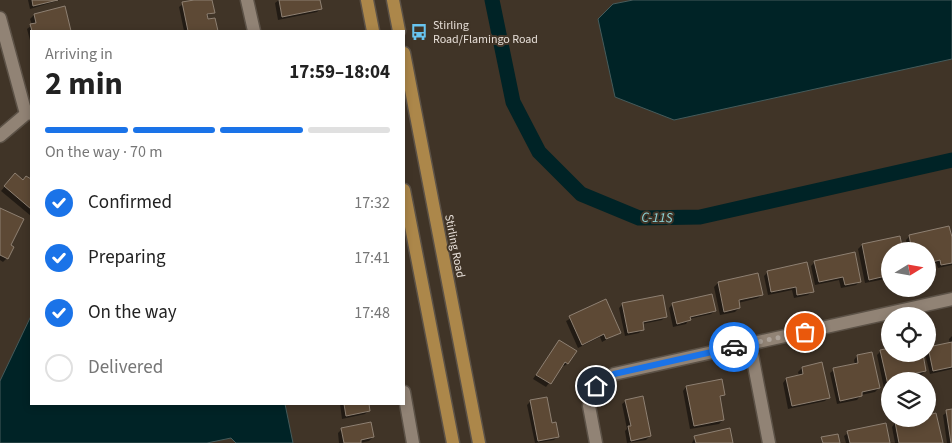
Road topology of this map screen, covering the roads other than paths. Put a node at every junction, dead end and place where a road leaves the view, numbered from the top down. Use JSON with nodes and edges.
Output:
{"nodes":[{"id":1,"x":247,"y":0,"type":"edge"},
{"id":2,"x":367,"y":0,"type":"edge"},
{"id":3,"x":394,"y":0,"type":"edge"},
{"id":4,"x":0,"y":18,"type":"edge"},
{"id":5,"x":254,"y":30,"type":"edge"},
{"id":6,"x":373,"y":30,"type":"edge"},
{"id":7,"x":400,"y":30,"type":"edge"},
{"id":8,"x":405,"y":58,"type":"edge"},
{"id":9,"x":29,"y":113,"type":"edge"},
{"id":10,"x":0,"y":136,"type":"edge"},
{"id":11,"x":405,"y":195,"type":"edge"},
{"id":12,"x":952,"y":299,"type":"edge"},
{"id":13,"x":750,"y":344,"type":"junction"},
{"id":14,"x":405,"y":398,"type":"edge"},
{"id":15,"x":413,"y":443,"type":"edge"},
{"id":16,"x":453,"y":443,"type":"edge"},
{"id":17,"x":479,"y":443,"type":"edge"},
{"id":18,"x":596,"y":443,"type":"edge"},
{"id":19,"x":769,"y":443,"type":"edge"}],
"edges":[{"from":1,"to":5,"type":"street"},
{"from":2,"to":6,"type":"main road"},
{"from":3,"to":7,"type":"main road"},
{"from":4,"to":9,"type":"street"},
{"from":8,"to":17,"type":"main road","name":"Stirling Road"},
{"from":9,"to":10,"type":"street"},
{"from":11,"to":16,"type":"main road"},
{"from":12,"to":13,"type":"street"},
{"from":13,"to":18,"type":"street"},
{"from":13,"to":19,"type":"street"},
{"from":14,"to":15,"type":"street"}]}
